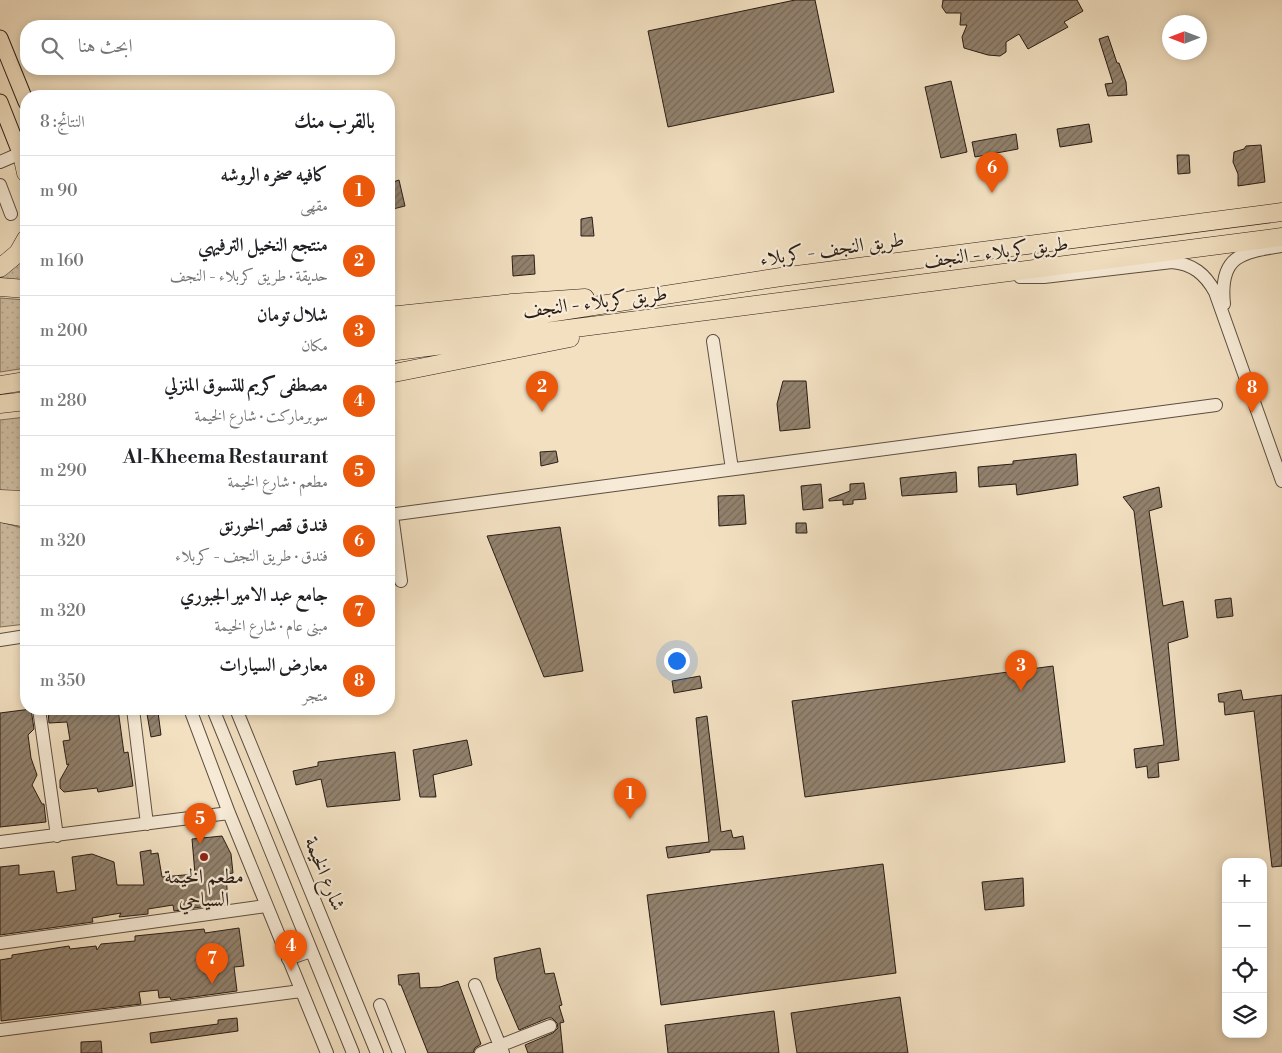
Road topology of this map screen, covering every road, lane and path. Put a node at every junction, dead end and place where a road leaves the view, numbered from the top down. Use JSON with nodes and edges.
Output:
{"nodes":[{"id":1,"x":0,"y":38,"type":"edge"},
{"id":2,"x":21,"y":90,"type":"edge"},
{"id":3,"x":0,"y":102,"type":"edge"},
{"id":4,"x":20,"y":153,"type":"edge"},
{"id":5,"x":0,"y":162,"type":"edge"},
{"id":6,"x":20,"y":163,"type":"edge"},
{"id":7,"x":0,"y":185,"type":"edge"},
{"id":8,"x":1282,"y":212,"type":"edge"},
{"id":9,"x":11,"y":214,"type":"dead end"},
{"id":10,"x":1282,"y":237,"type":"edge"},
{"id":11,"x":1282,"y":246,"type":"edge"},
{"id":12,"x":20,"y":250,"type":"edge"},
{"id":13,"x":0,"y":268,"type":"edge"},
{"id":14,"x":995,"y":275,"type":"junction"},
{"id":15,"x":0,"y":287,"type":"edge"},
{"id":16,"x":20,"y":289,"type":"edge"},
{"id":17,"x":668,"y":295,"type":"junction"},
{"id":18,"x":395,"y":315,"type":"edge"},
{"id":19,"x":670,"y":316,"type":"junction"},
{"id":20,"x":1226,"y":321,"type":"junction"},
{"id":21,"x":395,"y":333,"type":"edge"},
{"id":22,"x":713,"y":341,"type":"dead end"},
{"id":23,"x":395,"y":351,"type":"edge"},
{"id":24,"x":395,"y":373,"type":"edge"},
{"id":25,"x":20,"y":382,"type":"edge"},
{"id":26,"x":2,"y":384,"type":"edge"},
{"id":27,"x":1216,"y":406,"type":"dead end"},
{"id":28,"x":732,"y":469,"type":"junction"},
{"id":29,"x":1282,"y":481,"type":"edge"},
{"id":30,"x":0,"y":499,"type":"edge"},
{"id":31,"x":20,"y":500,"type":"edge"},
{"id":32,"x":0,"y":513,"type":"edge"},
{"id":33,"x":395,"y":514,"type":"edge"},
{"id":34,"x":20,"y":517,"type":"edge"},
{"id":35,"x":395,"y":545,"type":"edge"},
{"id":36,"x":401,"y":581,"type":"dead end"},
{"id":37,"x":20,"y":637,"type":"edge"},
{"id":38,"x":0,"y":640,"type":"edge"},
{"id":39,"x":40,"y":715,"type":"edge"},
{"id":40,"x":134,"y":715,"type":"edge"},
{"id":41,"x":192,"y":715,"type":"edge"},
{"id":42,"x":215,"y":715,"type":"edge"},
{"id":43,"x":238,"y":715,"type":"edge"},
{"id":44,"x":229,"y":814,"type":"junction"},
{"id":45,"x":147,"y":824,"type":"junction"},
{"id":46,"x":57,"y":836,"type":"junction"},
{"id":47,"x":0,"y":842,"type":"edge"},
{"id":48,"x":266,"y":906,"type":"junction"},
{"id":49,"x":0,"y":942,"type":"edge"},
{"id":50,"x":311,"y":951,"type":"junction"},
{"id":51,"x":288,"y":959,"type":"junction"},
{"id":52,"x":349,"y":984,"type":"junction"},
{"id":53,"x":475,"y":985,"type":"dead end"},
{"id":54,"x":301,"y":991,"type":"junction"},
{"id":55,"x":328,"y":992,"type":"junction"},
{"id":56,"x":380,"y":1005,"type":"dead end"},
{"id":57,"x":550,"y":1026,"type":"dead end"},
{"id":58,"x":0,"y":1030,"type":"edge"},
{"id":59,"x":502,"y":1049,"type":"edge"},
{"id":60,"x":376,"y":1051,"type":"edge"},
{"id":61,"x":327,"y":1053,"type":"edge"},
{"id":62,"x":353,"y":1053,"type":"edge"},
{"id":63,"x":359,"y":1053,"type":"edge"},
{"id":64,"x":399,"y":1053,"type":"edge"},
{"id":65,"x":481,"y":1053,"type":"edge"}],
"edges":[{"from":1,"to":2,"type":"main road"},
{"from":3,"to":4,"type":"main road"},
{"from":5,"to":6,"type":"street"},
{"from":7,"to":9,"type":"street"},
{"from":8,"to":17,"type":"highway","name":"طريق النجف - کربلاء"},
{"from":10,"to":14,"type":"highway","name":"طريق کربلاء - النجف"},
{"from":11,"to":20,"type":"street"},
{"from":12,"to":13,"type":"highway"},
{"from":14,"to":19,"type":"highway","name":"طريق کربلاء - النجف"},
{"from":14,"to":20,"type":"street"},
{"from":15,"to":16,"type":"highway"},
{"from":17,"to":18,"type":"highway"},
{"from":17,"to":21,"type":"highway","name":"طريق النجف - کربلاء"},
{"from":19,"to":23,"type":"highway","name":"طريق کربلاء - النجف"},
{"from":19,"to":24,"type":"highway"},
{"from":20,"to":29,"type":"street"},
{"from":22,"to":28,"type":"street"},
{"from":25,"to":26,"type":"highway"},
{"from":27,"to":28,"type":"street"},
{"from":28,"to":33,"type":"street"},
{"from":30,"to":31,"type":"highway"},
{"from":32,"to":34,"type":"highway"},
{"from":35,"to":36,"type":"street"},
{"from":37,"to":38,"type":"street"},
{"from":39,"to":46,"type":"street"},
{"from":40,"to":45,"type":"street"},
{"from":41,"to":44,"type":"street"},
{"from":42,"to":50,"type":"street","name":"شارع الخيمة"},
{"from":43,"to":52,"type":"street","name":"شارع الخيمة"},
{"from":44,"to":45,"type":"street"},
{"from":44,"to":48,"type":"street"},
{"from":45,"to":46,"type":"street"},
{"from":46,"to":47,"type":"street"},
{"from":48,"to":49,"type":"street"},
{"from":48,"to":51,"type":"street"},
{"from":50,"to":51,"type":"street"},
{"from":50,"to":55,"type":"street","name":"شارع الخيمة"},
{"from":51,"to":54,"type":"street"},
{"from":52,"to":55,"type":"street"},
{"from":52,"to":60,"type":"street","name":"شارع الخيمة"},
{"from":53,"to":59,"type":"street"},
{"from":54,"to":58,"type":"street"},
{"from":54,"to":61,"type":"street"},
{"from":55,"to":62,"type":"street","name":"شارع الخيمة"},
{"from":56,"to":64,"type":"street"},
{"from":57,"to":59,"type":"street"},
{"from":59,"to":65,"type":"street"},
{"from":60,"to":63,"type":"street"}]}
